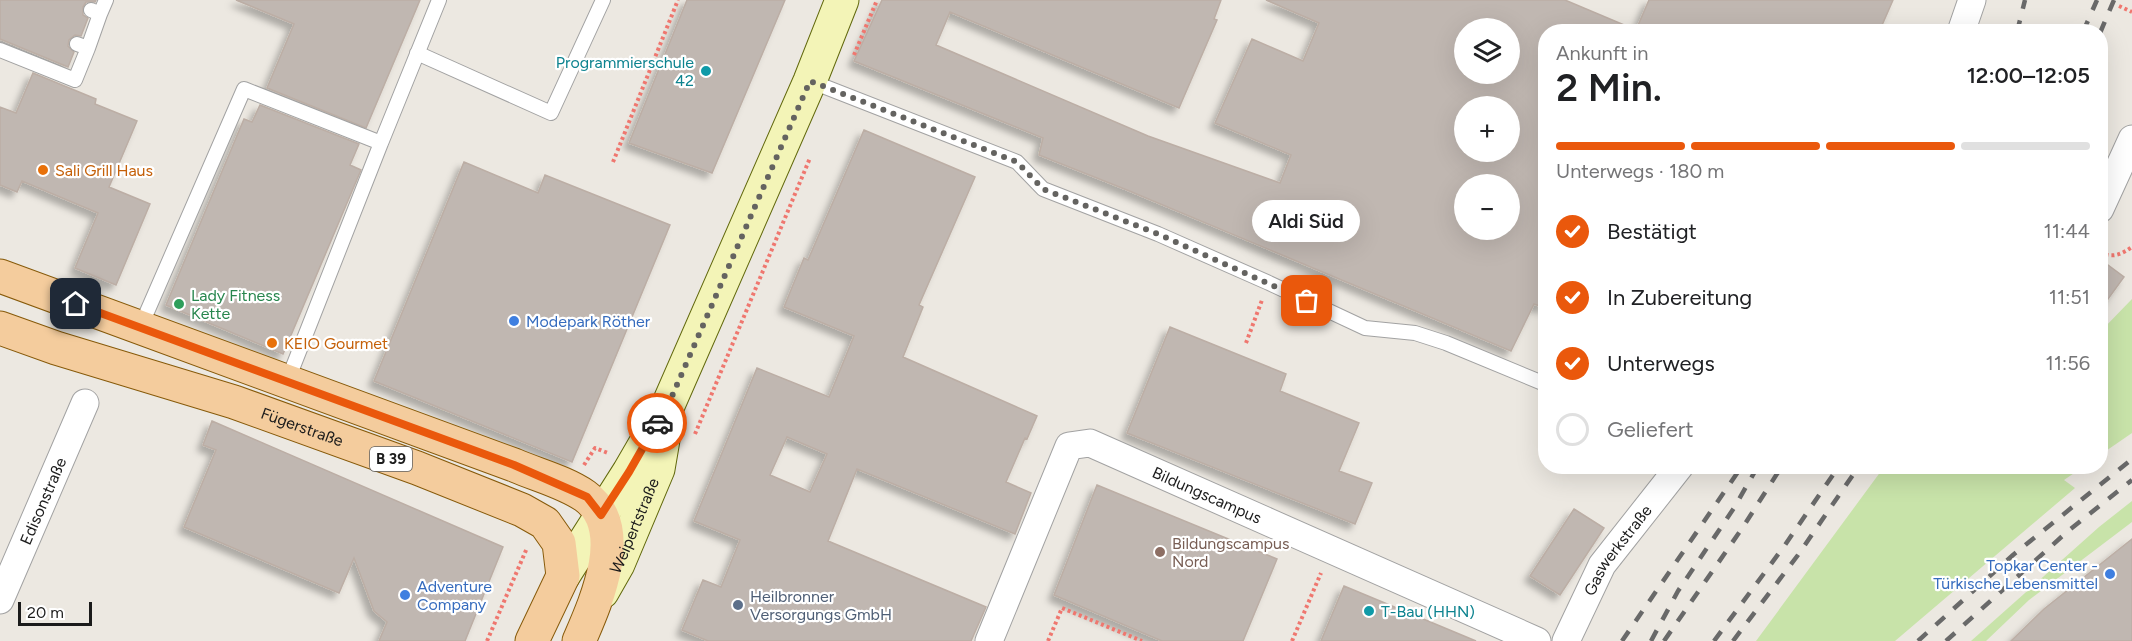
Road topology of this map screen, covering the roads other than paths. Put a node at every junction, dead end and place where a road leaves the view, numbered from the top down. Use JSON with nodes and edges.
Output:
{"nodes":[{"id":1,"x":106,"y":0,"type":"edge"},
{"id":2,"x":439,"y":0,"type":"edge"},
{"id":3,"x":603,"y":0,"type":"edge"},
{"id":4,"x":842,"y":0,"type":"edge"},
{"id":5,"x":1972,"y":0,"type":"edge"},
{"id":6,"x":1964,"y":24,"type":"edge"},
{"id":7,"x":0,"y":50,"type":"edge"},
{"id":8,"x":417,"y":53,"type":"junction"},
{"id":9,"x":824,"y":87,"type":"junction"},
{"id":10,"x":2132,"y":139,"type":"edge"},
{"id":11,"x":381,"y":144,"type":"junction"},
{"id":12,"x":2108,"y":192,"type":"edge"},
{"id":13,"x":0,"y":276,"type":"edge"},
{"id":14,"x":0,"y":328,"type":"edge"},
{"id":15,"x":140,"y":328,"type":"junction"},
{"id":16,"x":1538,"y":381,"type":"edge"},
{"id":17,"x":287,"y":382,"type":"junction"},
{"id":18,"x":85,"y":403,"type":"dead end"},
{"id":19,"x":669,"y":403,"type":"junction"},
{"id":20,"x":1674,"y":474,"type":"edge"},
{"id":21,"x":601,"y":515,"type":"junction"},
{"id":22,"x":563,"y":576,"type":"junction"},
{"id":23,"x":0,"y":600,"type":"edge"},
{"id":24,"x":597,"y":602,"type":"junction"},
{"id":25,"x":532,"y":641,"type":"edge"},
{"id":26,"x":579,"y":641,"type":"edge"},
{"id":27,"x":989,"y":641,"type":"edge"},
{"id":28,"x":1537,"y":641,"type":"edge"},
{"id":29,"x":1566,"y":641,"type":"edge"}],
"edges":[{"from":1,"to":7,"type":"lane"},
{"from":2,"to":8,"type":"lane"},
{"from":3,"to":8,"type":"lane"},
{"from":4,"to":9,"type":"main road","name":"Weipertstraße"},
{"from":5,"to":6,"type":"street"},
{"from":8,"to":11,"type":"lane"},
{"from":9,"to":16,"type":"lane"},
{"from":9,"to":19,"type":"main road","name":"Weipertstraße"},
{"from":10,"to":12,"type":"street"},
{"from":11,"to":15,"type":"lane"},
{"from":11,"to":17,"type":"lane"},
{"from":13,"to":15,"type":"main road","number":"B 39"},
{"from":14,"to":22,"type":"main road","name":"Fügerstraße","number":"B 39"},
{"from":15,"to":17,"type":"main road","number":"B 39"},
{"from":17,"to":21,"type":"main road","number":"B 39"},
{"from":18,"to":23,"type":"street","name":"Edisonstraße"},
{"from":19,"to":21,"type":"main road","name":"Weipertstraße"},
{"from":19,"to":24,"type":"main road","name":"Weipertstraße"},
{"from":20,"to":29,"type":"street","name":"Gaswerkstraße"},
{"from":21,"to":22,"type":"main road","name":"Weipertstraße"},
{"from":21,"to":24,"type":"main road"},
{"from":22,"to":25,"type":"main road","name":"Weipertstraße"},
{"from":24,"to":26,"type":"main road","name":"Weipertstraße"},
{"from":27,"to":28,"type":"street","name":"Bildungscampus"}]}
